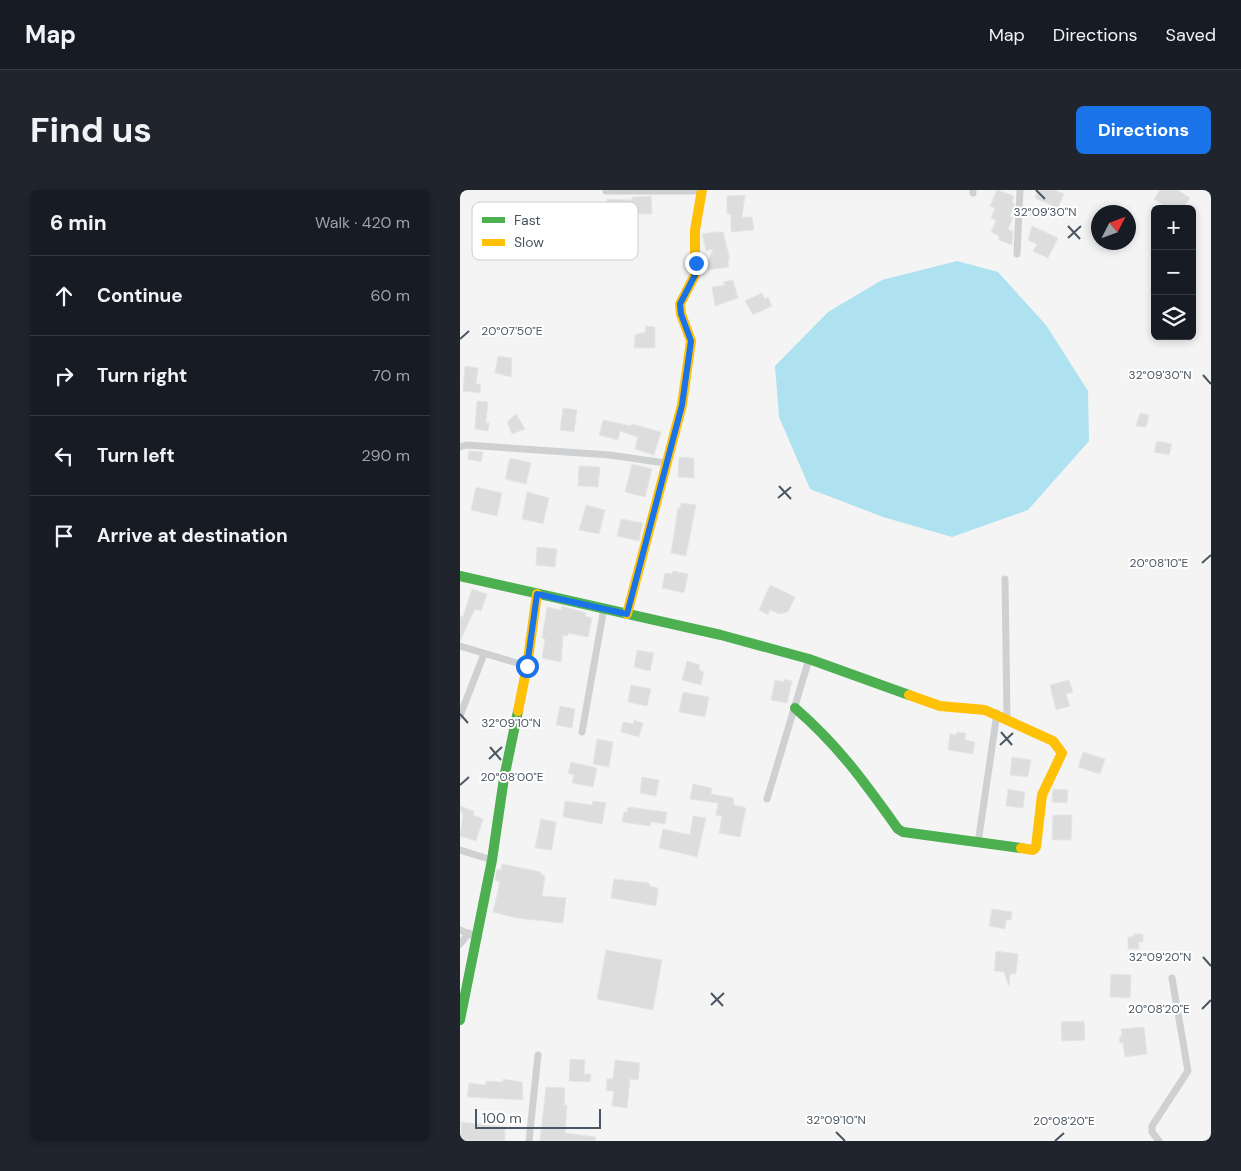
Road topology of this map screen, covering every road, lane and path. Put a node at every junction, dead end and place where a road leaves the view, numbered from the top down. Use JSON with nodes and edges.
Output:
{"nodes":[{"id":1,"x":1020,"y":190,"type":"edge"},
{"id":2,"x":606,"y":191,"type":"dead end"},
{"id":3,"x":662,"y":191,"type":"edge"},
{"id":4,"x":702,"y":191,"type":"edge"},
{"id":5,"x":1017,"y":254,"type":"dead end"},
{"id":6,"x":460,"y":447,"type":"edge"},
{"id":7,"x":665,"y":463,"type":"junction"},
{"id":8,"x":460,"y":576,"type":"edge"},
{"id":9,"x":1005,"y":579,"type":"dead end"},
{"id":10,"x":537,"y":594,"type":"junction"},
{"id":11,"x":604,"y":608,"type":"junction"},
{"id":12,"x":627,"y":614,"type":"junction"},
{"id":13,"x":460,"y":646,"type":"edge"},
{"id":14,"x":484,"y":654,"type":"junction"},
{"id":15,"x":809,"y":659,"type":"junction"},
{"id":16,"x":527,"y":666,"type":"junction"},
{"id":17,"x":794,"y":708,"type":"junction"},
{"id":18,"x":997,"y":714,"type":"junction"},
{"id":19,"x":460,"y":716,"type":"edge"},
{"id":20,"x":1007,"y":718,"type":"junction"},
{"id":21,"x":582,"y":732,"type":"dead end"},
{"id":22,"x":767,"y":799,"type":"dead end"},
{"id":23,"x":978,"y":843,"type":"junction"},
{"id":24,"x":460,"y":850,"type":"edge"},
{"id":25,"x":492,"y":860,"type":"junction"},
{"id":26,"x":460,"y":930,"type":"edge"},
{"id":27,"x":473,"y":936,"type":"junction"},
{"id":28,"x":460,"y":944,"type":"edge"},
{"id":29,"x":1172,"y":978,"type":"dead end"},
{"id":30,"x":460,"y":1020,"type":"edge"},
{"id":31,"x":538,"y":1055,"type":"dead end"},
{"id":32,"x":529,"y":1141,"type":"edge"},
{"id":33,"x":1159,"y":1141,"type":"edge"}],
"edges":[{"from":1,"to":5,"type":"street"},
{"from":2,"to":3,"type":"street"},
{"from":3,"to":4,"type":"street"},
{"from":4,"to":7,"type":"street"},
{"from":6,"to":7,"type":"street"},
{"from":7,"to":12,"type":"street"},
{"from":8,"to":10,"type":"street"},
{"from":9,"to":20,"type":"street"},
{"from":10,"to":11,"type":"street"},
{"from":10,"to":16,"type":"street"},
{"from":11,"to":12,"type":"street"},
{"from":11,"to":21,"type":"street"},
{"from":12,"to":15,"type":"street"},
{"from":13,"to":14,"type":"street"},
{"from":14,"to":16,"type":"street"},
{"from":14,"to":19,"type":"street"},
{"from":15,"to":17,"type":"street"},
{"from":15,"to":18,"type":"street"},
{"from":16,"to":25,"type":"street"},
{"from":17,"to":22,"type":"street"},
{"from":17,"to":23,"type":"street"},
{"from":18,"to":20,"type":"street"},
{"from":18,"to":23,"type":"street"},
{"from":20,"to":23,"type":"street"},
{"from":24,"to":25,"type":"street"},
{"from":25,"to":27,"type":"street"},
{"from":26,"to":27,"type":"street"},
{"from":27,"to":28,"type":"street"},
{"from":27,"to":30,"type":"street"},
{"from":29,"to":33,"type":"street"},
{"from":31,"to":32,"type":"street"}]}
